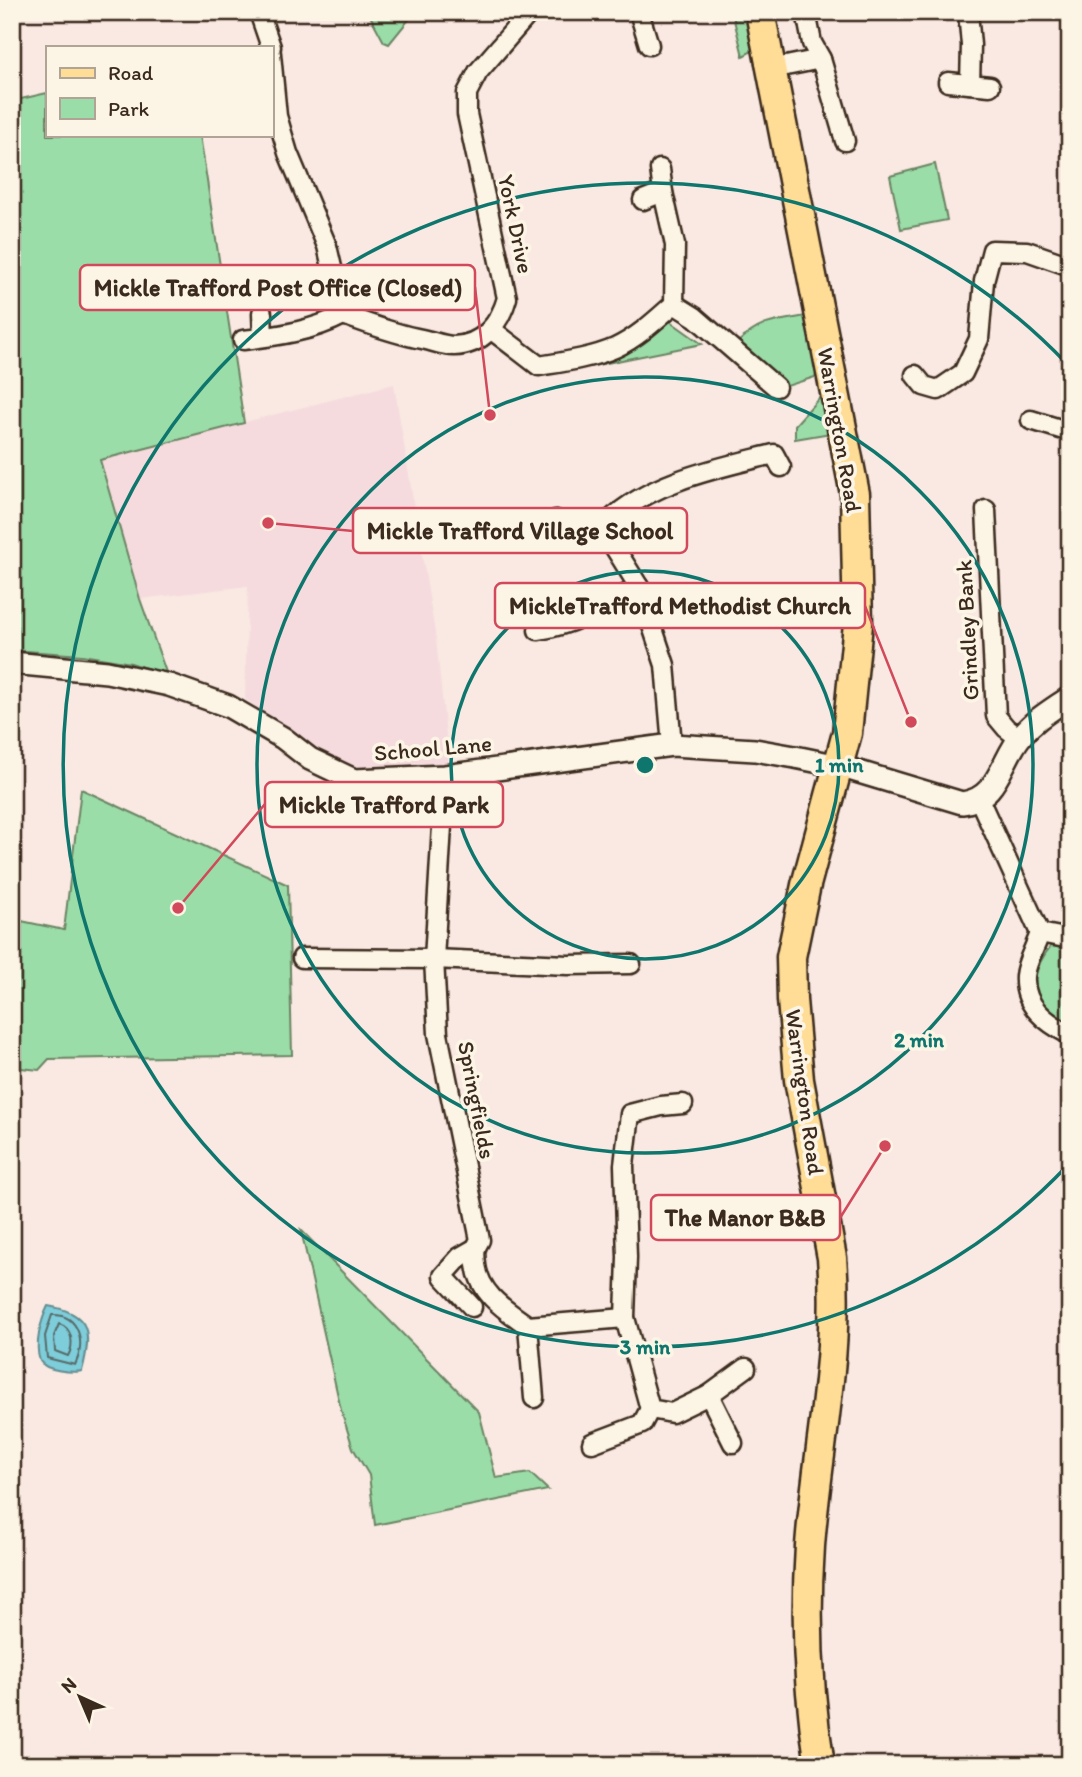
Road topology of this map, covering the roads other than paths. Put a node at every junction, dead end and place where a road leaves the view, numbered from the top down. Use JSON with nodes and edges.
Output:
{"nodes":[{"id":1,"x":259,"y":12,"type":"edge"},
{"id":2,"x":530,"y":12,"type":"edge"},
{"id":3,"x":639,"y":12,"type":"edge"},
{"id":4,"x":760,"y":12,"type":"edge"},
{"id":5,"x":806,"y":12,"type":"edge"},
{"id":6,"x":968,"y":12,"type":"edge"},
{"id":7,"x":649,"y":45,"type":"dead end"},
{"id":8,"x":271,"y":46,"type":"edge"},
{"id":9,"x":821,"y":59,"type":"junction"},
{"id":10,"x":771,"y":69,"type":"junction"},
{"id":11,"x":273,"y":75,"type":"edge"},
{"id":12,"x":948,"y":82,"type":"dead end"},
{"id":13,"x":970,"y":84,"type":"junction"},
{"id":14,"x":989,"y":86,"type":"dead end"},
{"id":15,"x":845,"y":141,"type":"dead end"},
{"id":16,"x":660,"y":169,"type":"dead end"},
{"id":17,"x":663,"y":192,"type":"junction"},
{"id":18,"x":643,"y":200,"type":"dead end"},
{"id":19,"x":1070,"y":266,"type":"edge"},
{"id":20,"x":674,"y":304,"type":"junction"},
{"id":21,"x":262,"y":313,"type":"dead end"},
{"id":22,"x":343,"y":314,"type":"junction"},
{"id":23,"x":492,"y":330,"type":"junction"},
{"id":24,"x":263,"y":337,"type":"junction"},
{"id":25,"x":243,"y":340,"type":"dead end"},
{"id":26,"x":915,"y":375,"type":"dead end"},
{"id":27,"x":776,"y":387,"type":"dead end"},
{"id":28,"x":1031,"y":420,"type":"dead end"},
{"id":29,"x":1070,"y":432,"type":"edge"},
{"id":30,"x":781,"y":467,"type":"dead end"},
{"id":31,"x":986,"y":510,"type":"dead end"},
{"id":32,"x":554,"y":518,"type":"dead end"},
{"id":33,"x":608,"y":537,"type":"junction"},
{"id":34,"x":639,"y":587,"type":"junction"},
{"id":35,"x":538,"y":630,"type":"dead end"},
{"id":36,"x":12,"y":663,"type":"edge"},
{"id":37,"x":1070,"y":697,"type":"edge"},
{"id":38,"x":1019,"y":738,"type":"junction"},
{"id":39,"x":672,"y":746,"type":"junction"},
{"id":40,"x":839,"y":766,"type":"junction"},
{"id":41,"x":445,"y":776,"type":"junction"},
{"id":42,"x":979,"y":799,"type":"junction"},
{"id":43,"x":1040,"y":933,"type":"junction"},
{"id":44,"x":1070,"y":939,"type":"edge"},
{"id":45,"x":302,"y":958,"type":"dead end"},
{"id":46,"x":433,"y":959,"type":"junction"},
{"id":47,"x":631,"y":964,"type":"dead end"},
{"id":48,"x":1070,"y":1035,"type":"edge"},
{"id":49,"x":683,"y":1104,"type":"dead end"},
{"id":50,"x":474,"y":1249,"type":"junction"},
{"id":51,"x":472,"y":1307,"type":"dead end"},
{"id":52,"x":625,"y":1318,"type":"junction"},
{"id":53,"x":528,"y":1325,"type":"junction"},
{"id":54,"x":746,"y":1368,"type":"dead end"},
{"id":55,"x":709,"y":1395,"type":"junction"},
{"id":56,"x":534,"y":1398,"type":"dead end"},
{"id":57,"x":650,"y":1409,"type":"junction"},
{"id":58,"x":592,"y":1443,"type":"dead end"},
{"id":59,"x":733,"y":1443,"type":"dead end"},
{"id":60,"x":820,"y":1765,"type":"edge"}],
"edges":[{"from":1,"to":8,"type":"street"},
{"from":2,"to":23,"type":"street","name":"York Drive"},
{"from":3,"to":7,"type":"street"},
{"from":4,"to":10,"type":"main road","name":"Warrington Road"},
{"from":5,"to":9,"type":"street"},
{"from":6,"to":13,"type":"street"},
{"from":9,"to":10,"type":"street"},
{"from":9,"to":15,"type":"street"},
{"from":10,"to":40,"type":"main road","name":"Warrington Road"},
{"from":11,"to":22,"type":"street"},
{"from":12,"to":13,"type":"street"},
{"from":13,"to":14,"type":"street"},
{"from":16,"to":17,"type":"street"},
{"from":17,"to":18,"type":"street"},
{"from":17,"to":20,"type":"street"},
{"from":19,"to":26,"type":"street"},
{"from":20,"to":23,"type":"street"},
{"from":20,"to":27,"type":"street"},
{"from":21,"to":24,"type":"street"},
{"from":22,"to":23,"type":"street"},
{"from":22,"to":24,"type":"street"},
{"from":24,"to":25,"type":"street"},
{"from":28,"to":29,"type":"street"},
{"from":30,"to":33,"type":"street"},
{"from":31,"to":38,"type":"street","name":"Grindley Bank"},
{"from":32,"to":33,"type":"street"},
{"from":33,"to":34,"type":"street"},
{"from":34,"to":35,"type":"street"},
{"from":34,"to":39,"type":"street"},
{"from":36,"to":41,"type":"street","name":"School Lane"},
{"from":37,"to":38,"type":"street"},
{"from":38,"to":42,"type":"street"},
{"from":39,"to":40,"type":"street","name":"School Lane"},
{"from":39,"to":41,"type":"street","name":"School Lane"},
{"from":40,"to":42,"type":"street","name":"School Lane"},
{"from":40,"to":60,"type":"main road","name":"Warrington Road"},
{"from":41,"to":46,"type":"street","name":"Springfields"},
{"from":42,"to":43,"type":"street"},
{"from":43,"to":44,"type":"street"},
{"from":43,"to":48,"type":"street"},
{"from":45,"to":46,"type":"street"},
{"from":46,"to":47,"type":"street"},
{"from":46,"to":50,"type":"street","name":"Springfields"},
{"from":49,"to":52,"type":"street"},
{"from":50,"to":51,"type":"street"},
{"from":50,"to":53,"type":"street","name":"Springfields"},
{"from":52,"to":53,"type":"street"},
{"from":52,"to":57,"type":"street"},
{"from":53,"to":56,"type":"street"},
{"from":54,"to":55,"type":"street"},
{"from":55,"to":57,"type":"street"},
{"from":55,"to":59,"type":"street"},
{"from":57,"to":58,"type":"street"}]}
